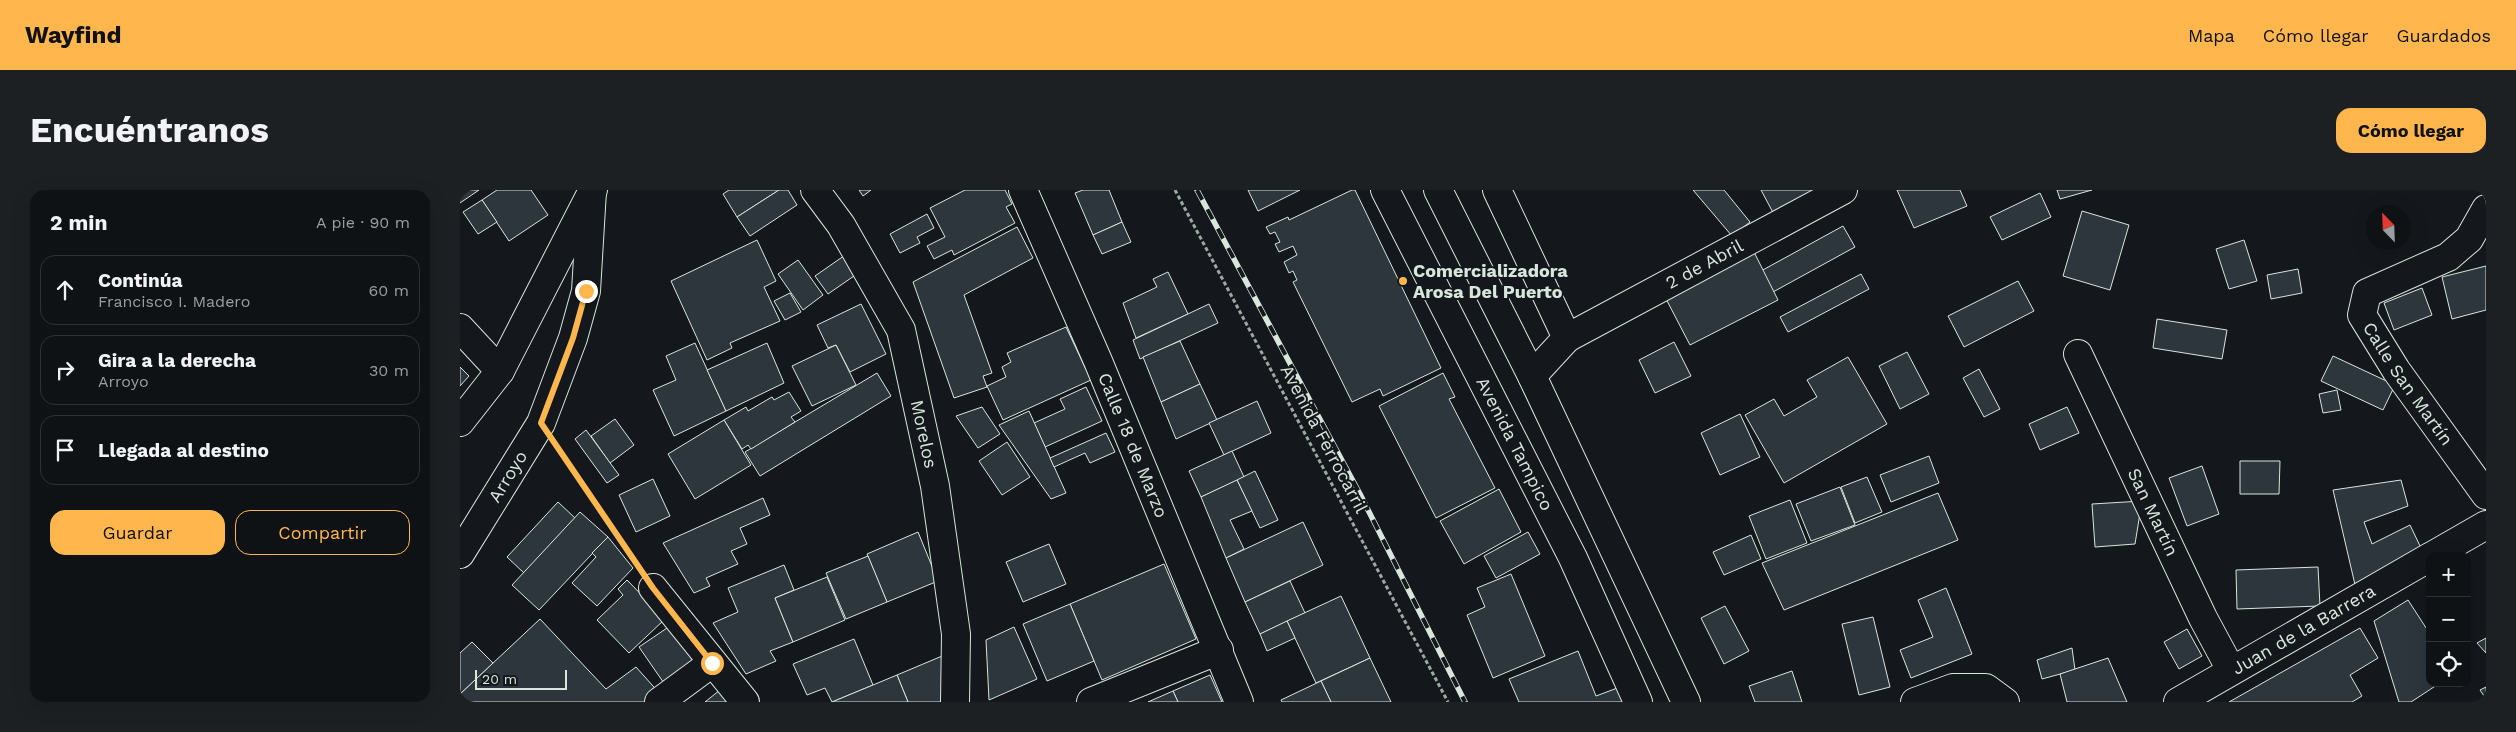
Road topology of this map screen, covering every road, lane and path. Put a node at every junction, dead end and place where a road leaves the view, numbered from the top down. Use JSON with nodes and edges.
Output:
{"nodes":[{"id":1,"x":593,"y":190,"type":"edge"},
{"id":2,"x":815,"y":190,"type":"edge"},
{"id":3,"x":1023,"y":190,"type":"edge"},
{"id":4,"x":1175,"y":190,"type":"edge"},
{"id":5,"x":1385,"y":190,"type":"edge"},
{"id":6,"x":1438,"y":190,"type":"edge"},
{"id":7,"x":1497,"y":190,"type":"edge"},
{"id":8,"x":1843,"y":190,"type":"edge"},
{"id":9,"x":2486,"y":209,"type":"edge"},
{"id":10,"x":460,"y":328,"type":"edge"},
{"id":11,"x":1567,"y":338,"type":"junction"},
{"id":12,"x":2078,"y":354,"type":"dead end"},
{"id":13,"x":500,"y":371,"type":"junction"},
{"id":14,"x":1532,"y":376,"type":"junction"},
{"id":15,"x":460,"y":422,"type":"edge"},
{"id":16,"x":541,"y":423,"type":"junction"},
{"id":17,"x":2486,"y":495,"type":"edge"},
{"id":18,"x":2486,"y":525,"type":"edge"},
{"id":19,"x":2440,"y":552,"type":"edge"},
{"id":20,"x":460,"y":554,"type":"edge"},
{"id":21,"x":2426,"y":560,"type":"edge"},
{"id":22,"x":653,"y":588,"type":"joint"},
{"id":23,"x":1219,"y":650,"type":"junction"},
{"id":24,"x":712,"y":663,"type":"junction"},
{"id":25,"x":2231,"y":670,"type":"junction"},
{"id":26,"x":659,"y":702,"type":"edge"},
{"id":27,"x":745,"y":702,"type":"edge"},
{"id":28,"x":955,"y":702,"type":"edge"},
{"id":29,"x":1091,"y":702,"type":"edge"},
{"id":30,"x":1239,"y":702,"type":"edge"},
{"id":31,"x":1448,"y":702,"type":"edge"},
{"id":32,"x":1638,"y":702,"type":"edge"},
{"id":33,"x":1686,"y":702,"type":"edge"},
{"id":34,"x":1915,"y":702,"type":"edge"},
{"id":35,"x":2005,"y":702,"type":"edge"},
{"id":36,"x":2178,"y":702,"type":"edge"}],
"edges":[{"from":1,"to":13,"type":"main road"},
{"from":1,"to":16,"type":"main road","name":"Arroyo"},
{"from":2,"to":28,"type":"main road","name":"Morelos"},
{"from":3,"to":23,"type":"main road","name":"Calle 18 de Marzo"},
{"from":4,"to":31,"type":"path","name":"Avenida Ferrocarril"},
{"from":5,"to":32,"type":"main road","name":"Avenida Tampico"},
{"from":6,"to":14,"type":"main road"},
{"from":7,"to":11,"type":"main road"},
{"from":8,"to":11,"type":"main road","name":"2 de Abril"},
{"from":9,"to":17,"type":"main road","name":"Calle San Martín"},
{"from":10,"to":13,"type":"main road"},
{"from":11,"to":14,"type":"main road","name":"2 de Abril"},
{"from":12,"to":25,"type":"main road","name":"San Martín"},
{"from":13,"to":15,"type":"main road"},
{"from":14,"to":33,"type":"main road"},
{"from":16,"to":20,"type":"main road","name":"Arroyo"},
{"from":16,"to":22,"type":"path"},
{"from":18,"to":19,"type":"main road","name":"Juan de la Barrera"},
{"from":21,"to":25,"type":"main road","name":"Juan de la Barrera"},
{"from":22,"to":24,"type":"main road"},
{"from":23,"to":29,"type":"main road"},
{"from":23,"to":30,"type":"main road","name":"Calle 18 de Marzo"},
{"from":24,"to":26,"type":"main road"},
{"from":24,"to":27,"type":"main road"},
{"from":25,"to":36,"type":"main road","name":"Juan de la Barrera"},
{"from":34,"to":35,"type":"main road"}]}
